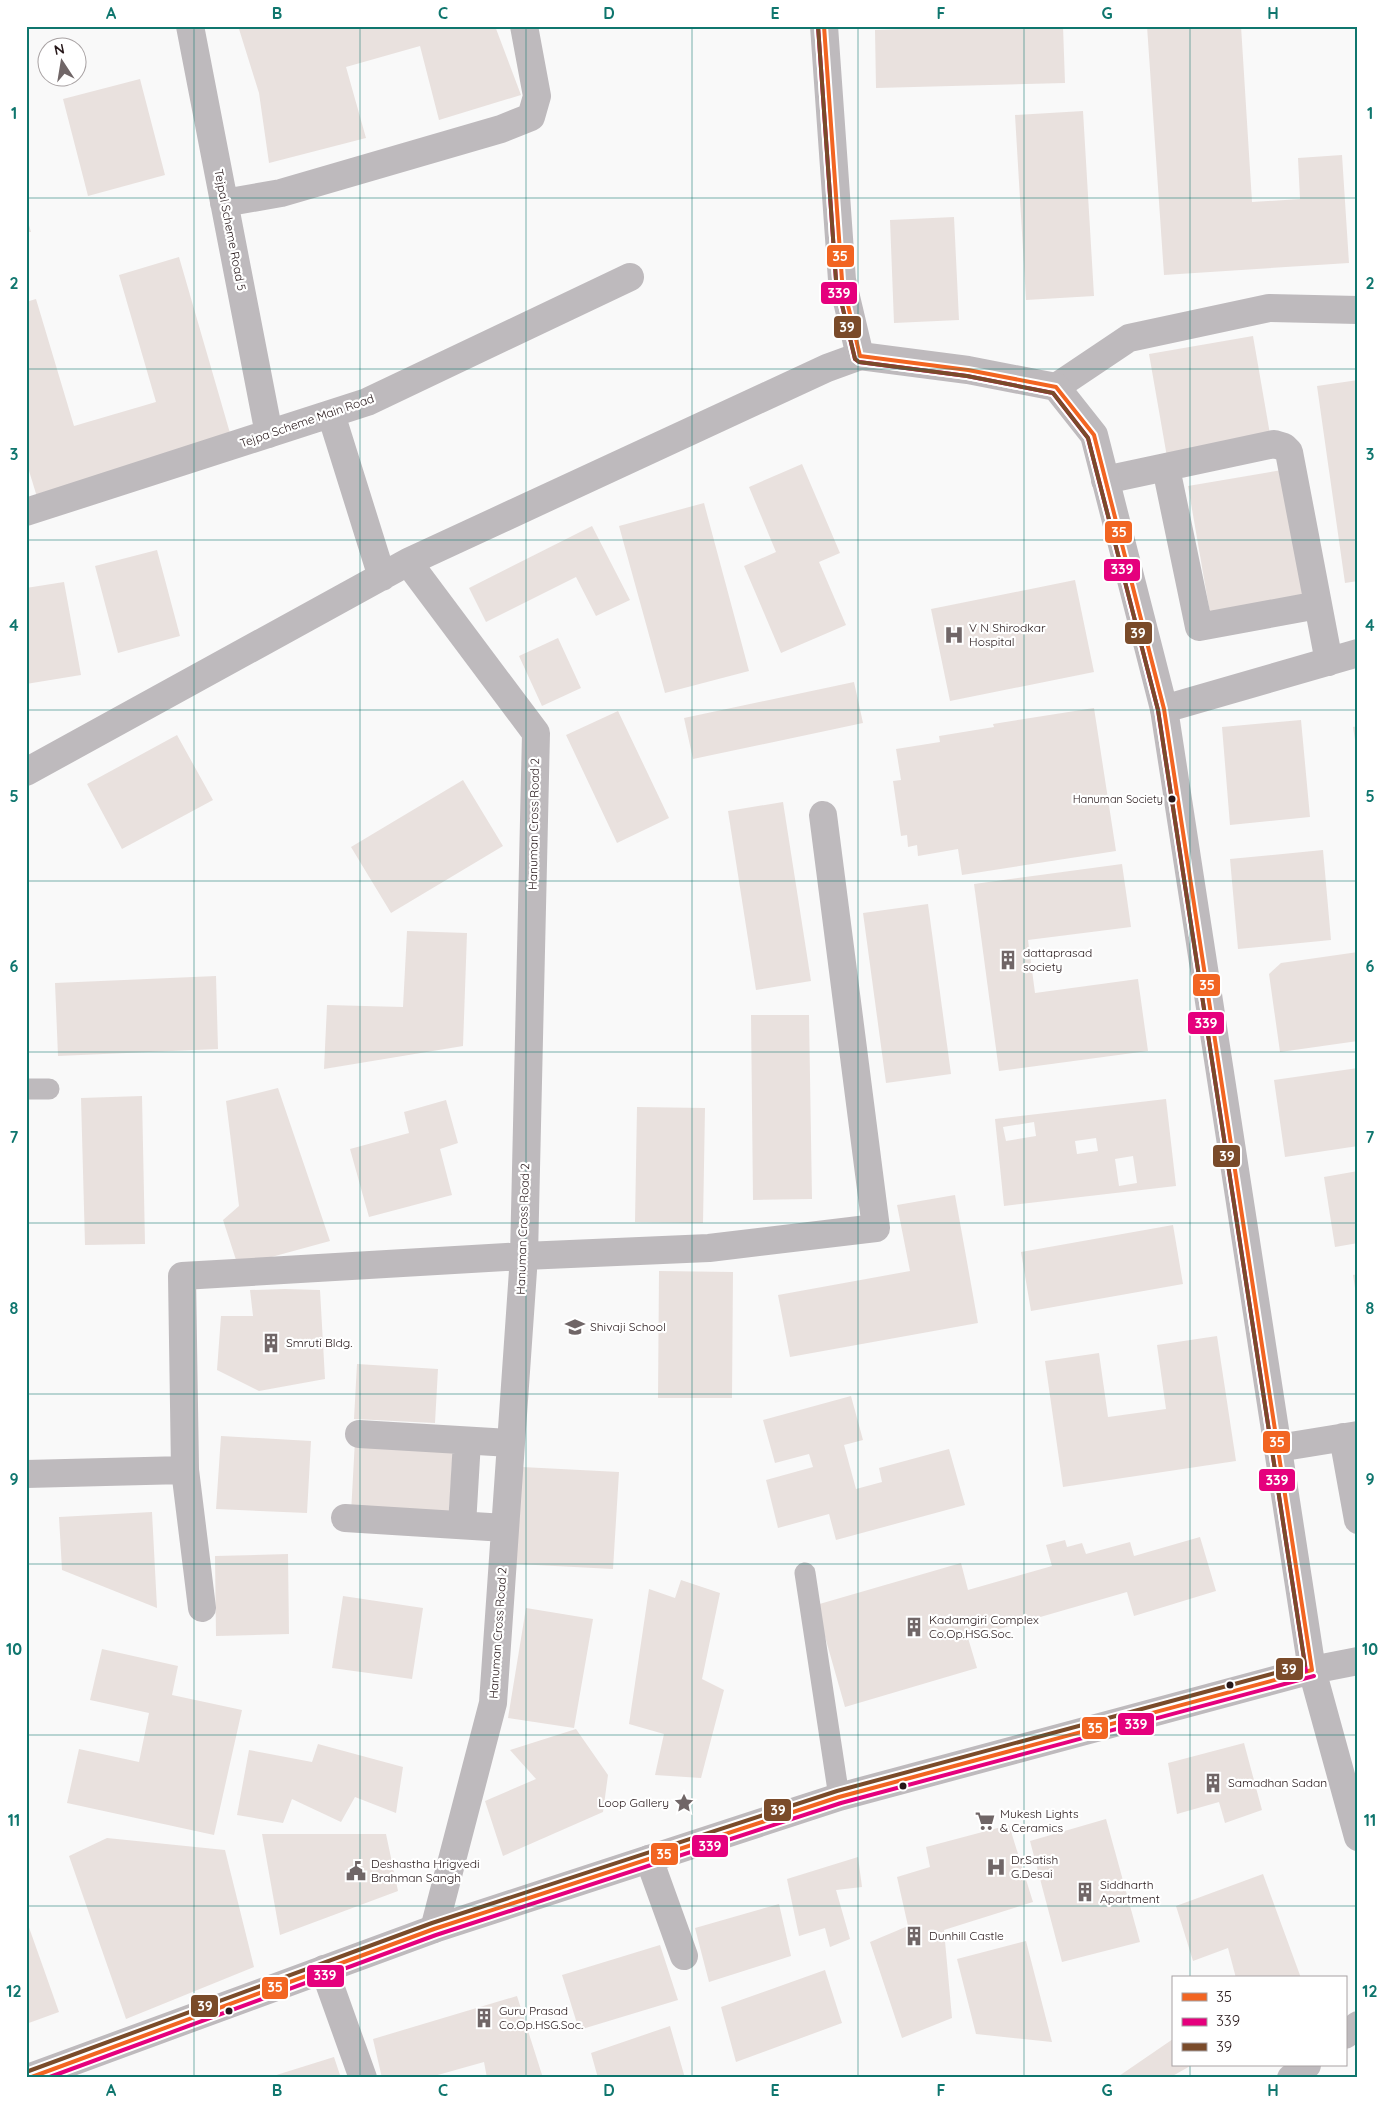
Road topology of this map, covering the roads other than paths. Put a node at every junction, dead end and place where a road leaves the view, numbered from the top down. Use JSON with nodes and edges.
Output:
{"nodes":[{"id":1,"x":190,"y":26,"type":"edge"},
{"id":2,"x":524,"y":26,"type":"edge"},
{"id":3,"x":824,"y":26,"type":"edge"},
{"id":4,"x":224,"y":202,"type":"junction"},
{"id":5,"x":630,"y":277,"type":"dead end"},
{"id":6,"x":1358,"y":310,"type":"edge"},
{"id":7,"x":860,"y":356,"type":"junction"},
{"id":8,"x":1056,"y":387,"type":"junction"},
{"id":9,"x":331,"y":414,"type":"junction"},
{"id":10,"x":269,"y":434,"type":"junction"},
{"id":11,"x":1166,"y":468,"type":"junction"},
{"id":12,"x":1105,"y":480,"type":"junction"},
{"id":13,"x":26,"y":512,"type":"edge"},
{"id":14,"x":408,"y":562,"type":"junction"},
{"id":15,"x":382,"y":577,"type":"junction"},
{"id":16,"x":1318,"y":605,"type":"junction"},
{"id":17,"x":1358,"y":653,"type":"edge"},
{"id":18,"x":1329,"y":662,"type":"junction"},
{"id":19,"x":1164,"y":709,"type":"junction"},
{"id":20,"x":26,"y":772,"type":"edge"},
{"id":21,"x":824,"y":815,"type":"dead end"},
{"id":22,"x":49,"y":1088,"type":"dead end"},
{"id":23,"x":26,"y":1089,"type":"edge"},
{"id":24,"x":524,"y":1256,"type":"junction"},
{"id":25,"x":359,"y":1434,"type":"dead end"},
{"id":26,"x":1350,"y":1436,"type":"edge"},
{"id":27,"x":467,"y":1441,"type":"junction"},
{"id":28,"x":511,"y":1444,"type":"junction"},
{"id":29,"x":1278,"y":1448,"type":"junction"},
{"id":30,"x":185,"y":1470,"type":"junction"},
{"id":31,"x":26,"y":1474,"type":"edge"},
{"id":32,"x":345,"y":1518,"type":"dead end"},
{"id":33,"x":1358,"y":1520,"type":"edge"},
{"id":34,"x":462,"y":1526,"type":"junction"},
{"id":35,"x":505,"y":1528,"type":"junction"},
{"id":36,"x":805,"y":1573,"type":"dead end"},
{"id":37,"x":202,"y":1608,"type":"dead end"},
{"id":38,"x":1358,"y":1661,"type":"edge"},
{"id":39,"x":1312,"y":1670,"type":"junction"},
{"id":40,"x":839,"y":1797,"type":"junction"},
{"id":41,"x":1358,"y":1837,"type":"edge"},
{"id":42,"x":649,"y":1859,"type":"junction"},
{"id":43,"x":434,"y":1930,"type":"junction"},
{"id":44,"x":684,"y":1956,"type":"dead end"},
{"id":45,"x":324,"y":1970,"type":"junction"},
{"id":46,"x":1358,"y":2025,"type":"edge"},
{"id":47,"x":1346,"y":2034,"type":"edge"},
{"id":48,"x":1306,"y":2066,"type":"edge"},
{"id":49,"x":28,"y":2078,"type":"edge"},
{"id":50,"x":364,"y":2078,"type":"edge"},
{"id":51,"x":1291,"y":2078,"type":"edge"}],
"edges":[{"from":1,"to":4,"type":"street","name":"Tejpal Scheme Road 5"},
{"from":2,"to":4,"type":"street"},
{"from":3,"to":7,"type":"street"},
{"from":4,"to":10,"type":"street","name":"Tejpal Scheme Road 5"},
{"from":5,"to":9,"type":"street","name":"Tejpa Scheme Main Road"},
{"from":6,"to":8,"type":"street"},
{"from":7,"to":8,"type":"street"},
{"from":7,"to":14,"type":"street"},
{"from":8,"to":12,"type":"street"},
{"from":9,"to":10,"type":"street","name":"Tejpa Scheme Main Road"},
{"from":9,"to":15,"type":"street"},
{"from":10,"to":13,"type":"street","name":"Tejpa Scheme Main Road"},
{"from":11,"to":12,"type":"street"},
{"from":11,"to":16,"type":"street"},
{"from":11,"to":16,"type":"street"},
{"from":12,"to":19,"type":"street"},
{"from":14,"to":15,"type":"street"},
{"from":14,"to":24,"type":"street","name":"Hanuman Cross Road 2"},
{"from":15,"to":20,"type":"street"},
{"from":16,"to":18,"type":"street"},
{"from":17,"to":18,"type":"street"},
{"from":18,"to":19,"type":"street"},
{"from":19,"to":29,"type":"street"},
{"from":21,"to":24,"type":"street"},
{"from":22,"to":23,"type":"lane"},
{"from":24,"to":28,"type":"street","name":"Hanuman Cross Road 2"},
{"from":24,"to":30,"type":"street"},
{"from":25,"to":27,"type":"street"},
{"from":26,"to":29,"type":"street"},
{"from":26,"to":33,"type":"street"},
{"from":27,"to":28,"type":"street"},
{"from":27,"to":34,"type":"street"},
{"from":28,"to":35,"type":"street","name":"Hanuman Cross Road 2"},
{"from":29,"to":39,"type":"street"},
{"from":30,"to":31,"type":"street"},
{"from":30,"to":37,"type":"street"},
{"from":32,"to":34,"type":"street"},
{"from":34,"to":35,"type":"street"},
{"from":35,"to":43,"type":"street","name":"Hanuman Cross Road 2"},
{"from":36,"to":40,"type":"lane"},
{"from":38,"to":39,"type":"street"},
{"from":39,"to":40,"type":"street"},
{"from":39,"to":41,"type":"street"},
{"from":40,"to":42,"type":"street"},
{"from":42,"to":43,"type":"street"},
{"from":42,"to":44,"type":"street"},
{"from":43,"to":45,"type":"street"},
{"from":45,"to":49,"type":"street"},
{"from":45,"to":50,"type":"street"},
{"from":46,"to":47,"type":"street"},
{"from":48,"to":51,"type":"street"}]}
